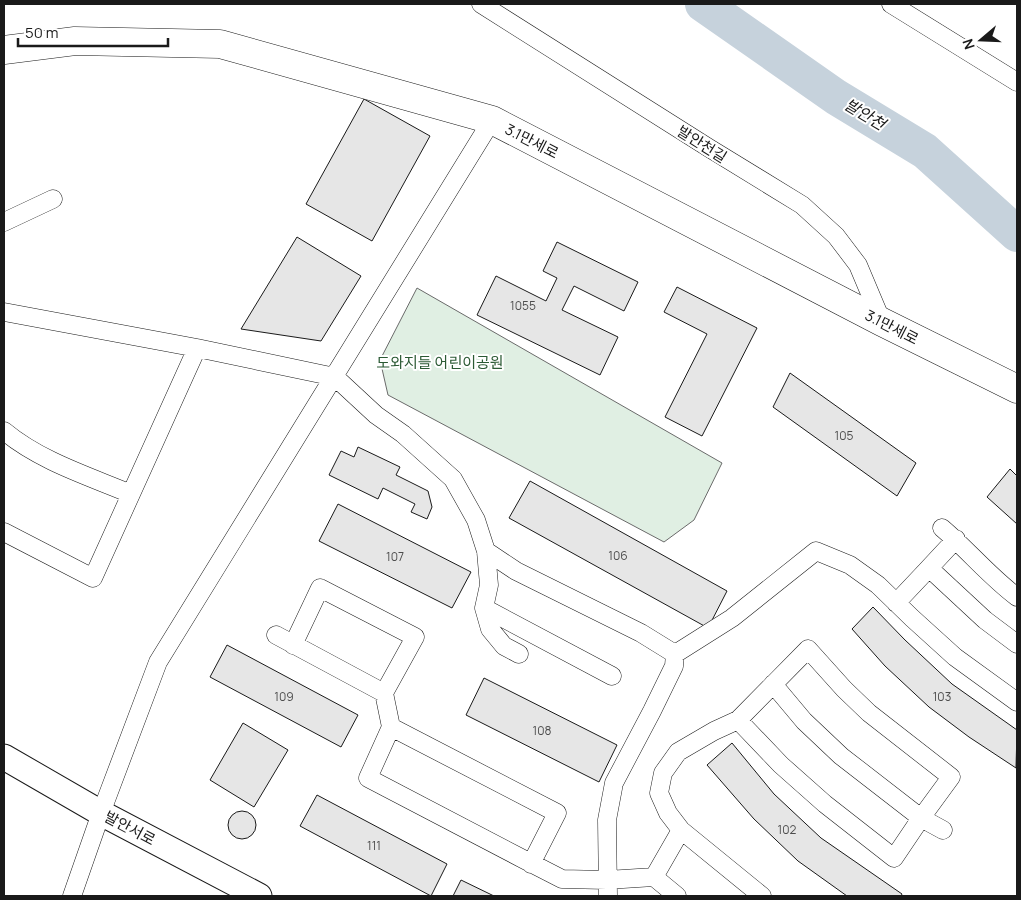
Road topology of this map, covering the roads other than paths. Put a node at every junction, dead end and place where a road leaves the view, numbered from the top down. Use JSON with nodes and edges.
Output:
{"nodes":[{"id":1,"x":481,"y":4,"type":"edge"},
{"id":2,"x":891,"y":4,"type":"edge"},
{"id":3,"x":4,"y":50,"type":"edge"},
{"id":4,"x":1017,"y":82,"type":"edge"},
{"id":5,"x":492,"y":120,"type":"junction"},
{"id":6,"x":53,"y":198,"type":"dead end"},
{"id":7,"x":4,"y":222,"type":"edge"},
{"id":8,"x":4,"y":312,"type":"edge"},
{"id":9,"x":882,"y":322,"type":"junction"},
{"id":10,"x":197,"y":348,"type":"junction"},
{"id":11,"x":334,"y":377,"type":"junction"},
{"id":12,"x":1017,"y":389,"type":"edge"},
{"id":13,"x":4,"y":431,"type":"edge"},
{"id":14,"x":131,"y":494,"type":"junction"},
{"id":15,"x":942,"y":528,"type":"dead end"},
{"id":16,"x":4,"y":532,"type":"edge"},
{"id":17,"x":956,"y":539,"type":"junction"},
{"id":18,"x":486,"y":551,"type":"junction"},
{"id":19,"x":929,"y":568,"type":"junction"},
{"id":20,"x":1017,"y":597,"type":"edge"},
{"id":21,"x":896,"y":603,"type":"junction"},
{"id":22,"x":484,"y":608,"type":"junction"},
{"id":23,"x":276,"y":635,"type":"dead end"},
{"id":24,"x":1017,"y":644,"type":"edge"},
{"id":25,"x":293,"y":645,"type":"junction"},
{"id":26,"x":519,"y":654,"type":"dead end"},
{"id":27,"x":675,"y":654,"type":"junction"},
{"id":28,"x":612,"y":676,"type":"dead end"},
{"id":29,"x":773,"y":684,"type":"junction"},
{"id":30,"x":384,"y":693,"type":"junction"},
{"id":31,"x":1017,"y":702,"type":"edge"},
{"id":32,"x":738,"y":720,"type":"junction"},
{"id":33,"x":390,"y":727,"type":"junction"},
{"id":34,"x":4,"y":756,"type":"edge"},
{"id":35,"x":101,"y":813,"type":"junction"},
{"id":36,"x":921,"y":818,"type":"junction"},
{"id":37,"x":681,"y":830,"type":"junction"},
{"id":38,"x":943,"y":830,"type":"dead end"},
{"id":39,"x":531,"y":864,"type":"junction"},
{"id":40,"x":654,"y":876,"type":"junction"},
{"id":41,"x":607,"y":888,"type":"edge"},
{"id":42,"x":72,"y":896,"type":"edge"},
{"id":43,"x":260,"y":896,"type":"edge"},
{"id":44,"x":677,"y":896,"type":"edge"},
{"id":45,"x":762,"y":896,"type":"edge"}],
"edges":[{"from":1,"to":9,"type":"street","name":"발안천길"},
{"from":2,"to":4,"type":"street"},
{"from":3,"to":5,"type":"main road","name":"3.1만세로"},
{"from":5,"to":9,"type":"main road","name":"3.1만세로"},
{"from":5,"to":11,"type":"street"},
{"from":6,"to":7,"type":"street"},
{"from":8,"to":10,"type":"street"},
{"from":9,"to":12,"type":"main road","name":"3.1만세로"},
{"from":10,"to":11,"type":"street"},
{"from":10,"to":14,"type":"street"},
{"from":11,"to":18,"type":"street"},
{"from":11,"to":35,"type":"street"},
{"from":13,"to":14,"type":"street"},
{"from":14,"to":16,"type":"street"},
{"from":15,"to":17,"type":"street"},
{"from":17,"to":19,"type":"street"},
{"from":17,"to":20,"type":"street"},
{"from":18,"to":22,"type":"street"},
{"from":18,"to":27,"type":"street"},
{"from":19,"to":21,"type":"street"},
{"from":19,"to":24,"type":"street"},
{"from":21,"to":27,"type":"street"},
{"from":21,"to":31,"type":"street"},
{"from":22,"to":26,"type":"street"},
{"from":22,"to":28,"type":"street"},
{"from":23,"to":25,"type":"street"},
{"from":25,"to":30,"type":"street"},
{"from":25,"to":30,"type":"street"},
{"from":27,"to":41,"type":"street"},
{"from":29,"to":32,"type":"street"},
{"from":29,"to":36,"type":"street"},
{"from":29,"to":36,"type":"street"},
{"from":30,"to":33,"type":"street"},
{"from":32,"to":36,"type":"street"},
{"from":32,"to":37,"type":"street"},
{"from":33,"to":39,"type":"street"},
{"from":33,"to":39,"type":"street"},
{"from":34,"to":35,"type":"street","name":"발안서로"},
{"from":35,"to":42,"type":"street"},
{"from":35,"to":43,"type":"street","name":"발안서로"},
{"from":36,"to":38,"type":"street"},
{"from":37,"to":40,"type":"street"},
{"from":37,"to":45,"type":"street"},
{"from":39,"to":41,"type":"street"},
{"from":40,"to":41,"type":"street"},
{"from":40,"to":44,"type":"street"}]}
